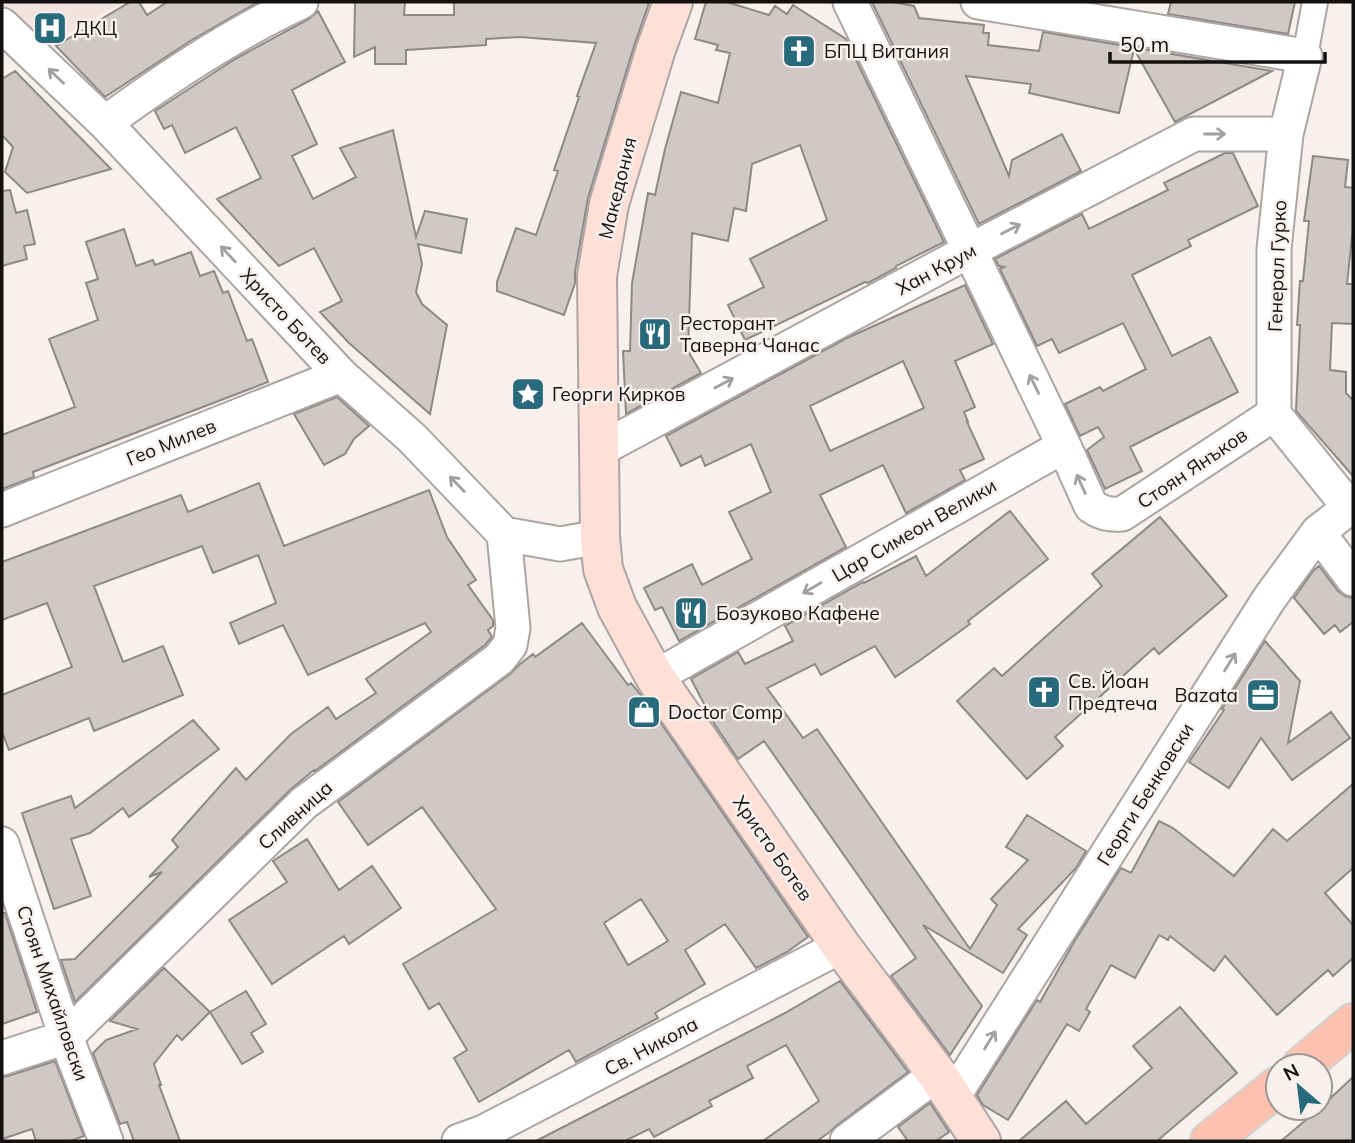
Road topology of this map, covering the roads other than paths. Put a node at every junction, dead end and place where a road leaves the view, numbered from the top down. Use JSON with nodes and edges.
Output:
{"nodes":[{"id":1,"x":301,"y":2,"type":"edge"},
{"id":2,"x":673,"y":2,"type":"edge"},
{"id":3,"x":849,"y":2,"type":"edge"},
{"id":4,"x":978,"y":2,"type":"edge"},
{"id":5,"x":1315,"y":2,"type":"edge"},
{"id":6,"x":2,"y":25,"type":"edge"},
{"id":7,"x":1305,"y":56,"type":"junction"},
{"id":8,"x":105,"y":123,"type":"junction"},
{"id":9,"x":1286,"y":134,"type":"junction"},
{"id":10,"x":969,"y":251,"type":"junction"},
{"id":11,"x":341,"y":375,"type":"junction"},
{"id":12,"x":1274,"y":414,"type":"junction"},
{"id":13,"x":1064,"y":446,"type":"junction"},
{"id":14,"x":599,"y":450,"type":"junction"},
{"id":15,"x":1351,"y":506,"type":"edge"},
{"id":16,"x":2,"y":510,"type":"edge"},
{"id":17,"x":600,"y":522,"type":"junction"},
{"id":18,"x":1318,"y":532,"type":"junction"},
{"id":19,"x":504,"y":534,"type":"junction"},
{"id":20,"x":1353,"y":579,"type":"edge"},
{"id":21,"x":655,"y":677,"type":"junction"},
{"id":22,"x":2,"y":844,"type":"edge"},
{"id":23,"x":841,"y":946,"type":"junction"},
{"id":24,"x":1350,"y":1033,"type":"edge"},
{"id":25,"x":66,"y":1038,"type":"junction"},
{"id":26,"x":1322,"y":1052,"type":"edge"},
{"id":27,"x":2,"y":1058,"type":"edge"},
{"id":28,"x":945,"y":1086,"type":"junction"},
{"id":29,"x":1264,"y":1097,"type":"edge"},
{"id":30,"x":478,"y":1138,"type":"edge"},
{"id":31,"x":107,"y":1141,"type":"edge"},
{"id":32,"x":847,"y":1141,"type":"edge"},
{"id":33,"x":981,"y":1141,"type":"edge"},
{"id":34,"x":1210,"y":1141,"type":"edge"}],
"edges":[{"from":1,"to":8,"type":"street"},
{"from":2,"to":14,"type":"main road","name":"Македония"},
{"from":3,"to":10,"type":"street"},
{"from":4,"to":7,"type":"street"},
{"from":5,"to":7,"type":"street","name":"Генерал Гурко"},
{"from":8,"to":6,"type":"street","name":"Христо Ботев","one_way":true},
{"from":7,"to":9,"type":"street","name":"Генерал Гурко"},
{"from":11,"to":8,"type":"street","name":"Христо Ботев","one_way":true},
{"from":10,"to":9,"type":"street","name":"Хан Крум","one_way":true},
{"from":9,"to":12,"type":"street","name":"Генерал Гурко"},
{"from":13,"to":10,"type":"street","one_way":true},
{"from":14,"to":10,"type":"street","name":"Хан Крум","one_way":true},
{"from":11,"to":16,"type":"street","name":"Гео Милев"},
{"from":19,"to":11,"type":"street","name":"Христо Ботев","one_way":true},
{"from":12,"to":13,"type":"street","name":"Стоян Янъков","one_way":true},
{"from":12,"to":15,"type":"street"},
{"from":13,"to":21,"type":"street","name":"Цар Симеон Велики","one_way":true},
{"from":14,"to":17,"type":"main road","name":"Македония"},
{"from":15,"to":18,"type":"street","name":"Георги Бенковски"},
{"from":17,"to":19,"type":"street"},
{"from":17,"to":21,"type":"main road","name":"Христо Ботев"},
{"from":18,"to":20,"type":"street"},
{"from":28,"to":18,"type":"street","name":"Георги Бенковски","one_way":true},
{"from":19,"to":25,"type":"street","name":"Сливница"},
{"from":21,"to":23,"type":"main road","name":"Христо Ботев"},
{"from":22,"to":25,"type":"street","name":"Стоян Михайловски"},
{"from":23,"to":28,"type":"main road","name":"Христо Ботев"},
{"from":23,"to":30,"type":"street","name":"Св. Никола"},
{"from":24,"to":26,"type":"main road"},
{"from":25,"to":27,"type":"street","name":"Сливница"},
{"from":25,"to":31,"type":"street","name":"Стоян Михайловски"},
{"from":28,"to":32,"type":"street"},
{"from":28,"to":33,"type":"main road","name":"Христо Ботев"},
{"from":29,"to":34,"type":"main road"}]}
